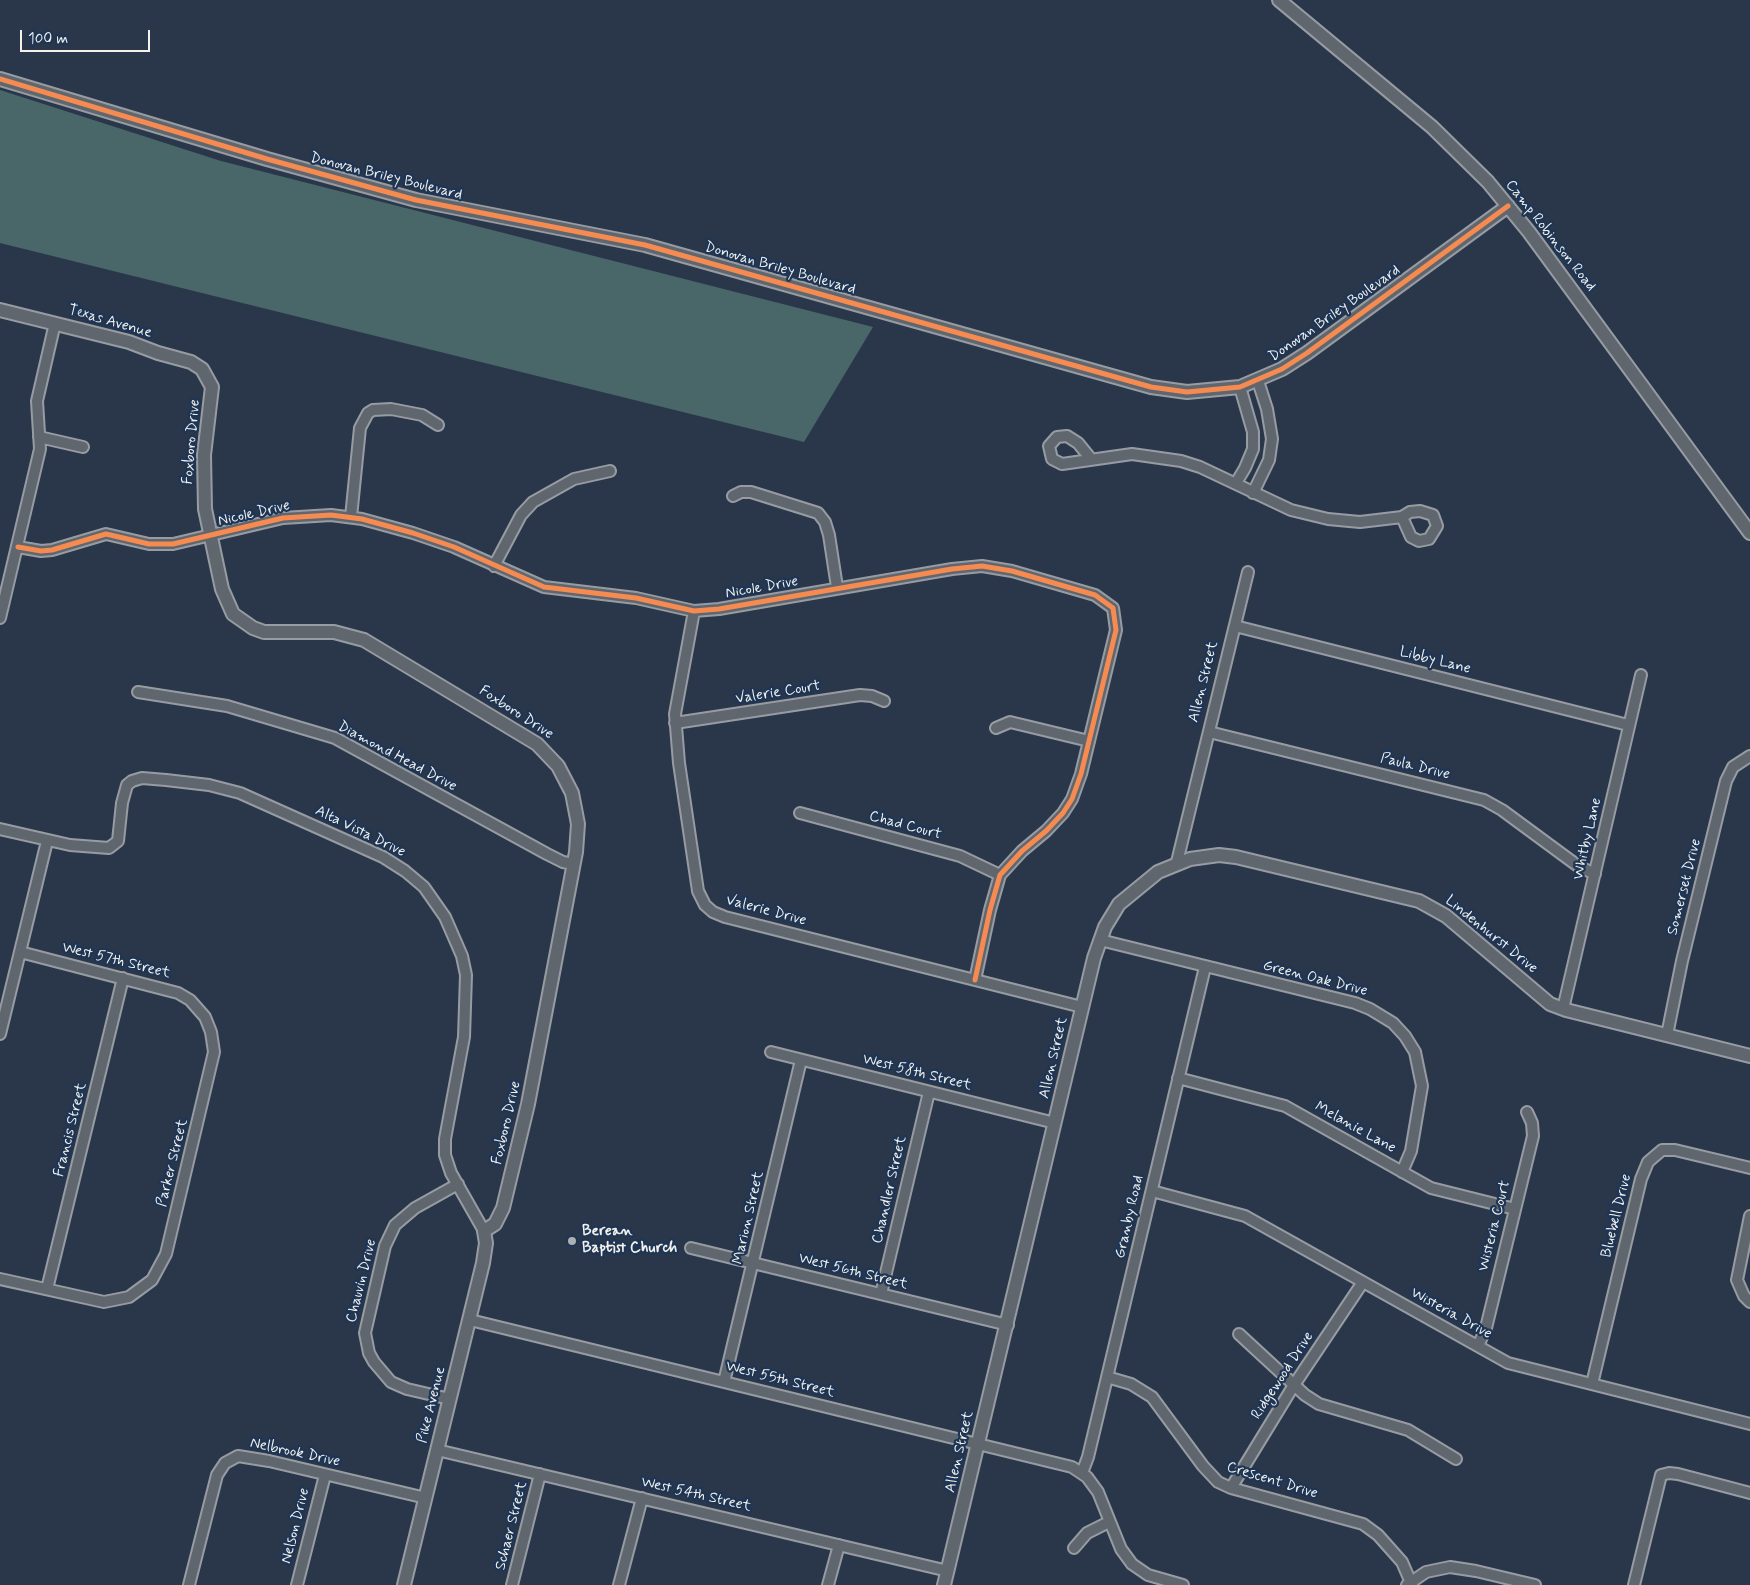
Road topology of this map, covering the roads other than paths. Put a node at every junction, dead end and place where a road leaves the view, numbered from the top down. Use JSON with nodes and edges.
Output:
{"nodes":[{"id":1,"x":1279,"y":0,"type":"edge"},
{"id":2,"x":0,"y":79,"type":"edge"},
{"id":3,"x":1508,"y":206,"type":"junction"},
{"id":4,"x":0,"y":310,"type":"edge"},
{"id":5,"x":55,"y":323,"type":"junction"},
{"id":6,"x":208,"y":374,"type":"joint"},
{"id":7,"x":1258,"y":381,"type":"junction"},
{"id":8,"x":1240,"y":387,"type":"junction"},
{"id":9,"x":438,"y":424,"type":"dead end"},
{"id":10,"x":1270,"y":424,"type":"junction"},
{"id":11,"x":1251,"y":426,"type":"junction"},
{"id":12,"x":39,"y":437,"type":"junction"},
{"id":13,"x":83,"y":447,"type":"dead end"},
{"id":14,"x":1251,"y":453,"type":"junction"},
{"id":15,"x":1269,"y":456,"type":"junction"},
{"id":16,"x":1091,"y":459,"type":"dead end"},
{"id":17,"x":610,"y":471,"type":"dead end"},
{"id":18,"x":1236,"y":483,"type":"junction"},
{"id":19,"x":1253,"y":493,"type":"junction"},
{"id":20,"x":733,"y":496,"type":"dead end"},
{"id":21,"x":351,"y":517,"type":"junction"},
{"id":22,"x":1402,"y":517,"type":"dead end"},
{"id":23,"x":1750,"y":533,"type":"edge"},
{"id":24,"x":211,"y":536,"type":"junction"},
{"id":25,"x":18,"y":547,"type":"junction"},
{"id":26,"x":494,"y":566,"type":"junction"},
{"id":27,"x":1248,"y":572,"type":"dead end"},
{"id":28,"x":837,"y":587,"type":"junction"},
{"id":29,"x":694,"y":611,"type":"junction"},
{"id":30,"x":0,"y":618,"type":"edge"},
{"id":31,"x":1235,"y":626,"type":"junction"},
{"id":32,"x":1641,"y":675,"type":"dead end"},
{"id":33,"x":138,"y":692,"type":"dead end"},
{"id":34,"x":884,"y":701,"type":"dead end"},
{"id":35,"x":675,"y":723,"type":"junction"},
{"id":36,"x":1628,"y":725,"type":"junction"},
{"id":37,"x":996,"y":728,"type":"dead end"},
{"id":38,"x":1209,"y":732,"type":"junction"},
{"id":39,"x":1089,"y":740,"type":"junction"},
{"id":40,"x":1750,"y":756,"type":"edge"},
{"id":41,"x":800,"y":813,"type":"dead end"},
{"id":42,"x":0,"y":829,"type":"edge"},
{"id":43,"x":47,"y":840,"type":"junction"},
{"id":44,"x":1177,"y":862,"type":"junction"},
{"id":45,"x":574,"y":864,"type":"junction"},
{"id":46,"x":1596,"y":874,"type":"junction"},
{"id":47,"x":1000,"y":876,"type":"junction"},
{"id":48,"x":1100,"y":940,"type":"junction"},
{"id":49,"x":20,"y":952,"type":"junction"},
{"id":50,"x":1205,"y":967,"type":"junction"},
{"id":51,"x":123,"y":978,"type":"junction"},
{"id":52,"x":975,"y":980,"type":"junction"},
{"id":53,"x":1082,"y":1007,"type":"junction"},
{"id":54,"x":1563,"y":1009,"type":"junction"},
{"id":55,"x":200,"y":1010,"type":"joint"},
{"id":56,"x":0,"y":1034,"type":"edge"},
{"id":57,"x":1667,"y":1035,"type":"junction"},
{"id":58,"x":771,"y":1052,"type":"dead end"},
{"id":59,"x":1750,"y":1056,"type":"edge"},
{"id":60,"x":801,"y":1060,"type":"junction"},
{"id":61,"x":1178,"y":1078,"type":"junction"},
{"id":62,"x":929,"y":1092,"type":"junction"},
{"id":63,"x":1528,"y":1112,"type":"dead end"},
{"id":64,"x":1055,"y":1123,"type":"junction"},
{"id":65,"x":1750,"y":1168,"type":"edge"},
{"id":66,"x":1402,"y":1172,"type":"junction"},
{"id":67,"x":458,"y":1184,"type":"junction"},
{"id":68,"x":1152,"y":1191,"type":"junction"},
{"id":69,"x":1515,"y":1210,"type":"junction"},
{"id":70,"x":1750,"y":1216,"type":"edge"},
{"id":71,"x":484,"y":1231,"type":"junction"},
{"id":72,"x":691,"y":1248,"type":"dead end"},
{"id":73,"x":753,"y":1263,"type":"junction"},
{"id":74,"x":0,"y":1278,"type":"edge"},
{"id":75,"x":1364,"y":1282,"type":"junction"},
{"id":76,"x":47,"y":1289,"type":"junction"},
{"id":77,"x":881,"y":1294,"type":"junction"},
{"id":78,"x":1750,"y":1302,"type":"edge"},
{"id":79,"x":470,"y":1320,"type":"junction"},
{"id":80,"x":1008,"y":1325,"type":"junction"},
{"id":81,"x":1239,"y":1334,"type":"dead end"},
{"id":82,"x":1478,"y":1346,"type":"junction"},
{"id":83,"x":1107,"y":1377,"type":"junction"},
{"id":84,"x":724,"y":1382,"type":"junction"},
{"id":85,"x":1592,"y":1384,"type":"junction"},
{"id":86,"x":1294,"y":1385,"type":"junction"},
{"id":87,"x":450,"y":1399,"type":"junction"},
{"id":88,"x":1750,"y":1424,"type":"edge"},
{"id":89,"x":979,"y":1444,"type":"junction"},
{"id":90,"x":437,"y":1450,"type":"junction"},
{"id":91,"x":1456,"y":1458,"type":"dead end"},
{"id":92,"x":1082,"y":1473,"type":"junction"},
{"id":93,"x":325,"y":1474,"type":"junction"},
{"id":94,"x":540,"y":1474,"type":"junction"},
{"id":95,"x":1231,"y":1488,"type":"junction"},
{"id":96,"x":1750,"y":1493,"type":"edge"},
{"id":97,"x":426,"y":1498,"type":"junction"},
{"id":98,"x":642,"y":1498,"type":"junction"},
{"id":99,"x":1109,"y":1522,"type":"junction"},
{"id":100,"x":839,"y":1545,"type":"junction"},
{"id":101,"x":1074,"y":1548,"type":"dead end"},
{"id":102,"x":948,"y":1571,"type":"junction"},
{"id":103,"x":1410,"y":1584,"type":"edge"},
{"id":104,"x":189,"y":1585,"type":"edge"},
{"id":105,"x":297,"y":1585,"type":"edge"},
{"id":106,"x":404,"y":1585,"type":"edge"},
{"id":107,"x":512,"y":1585,"type":"edge"},
{"id":108,"x":619,"y":1585,"type":"edge"},
{"id":109,"x":828,"y":1585,"type":"edge"},
{"id":110,"x":944,"y":1585,"type":"edge"},
{"id":111,"x":1183,"y":1585,"type":"edge"},
{"id":112,"x":1535,"y":1585,"type":"edge"},
{"id":113,"x":1634,"y":1585,"type":"edge"}],
"edges":[{"from":1,"to":3,"type":"street","name":"Camp Robinson Road"},
{"from":2,"to":8,"type":"street","name":"Donovan Briley Boulevard"},
{"from":3,"to":7,"type":"street","name":"Donovan Briley Boulevard"},
{"from":3,"to":23,"type":"street","name":"Camp Robinson Road"},
{"from":4,"to":5,"type":"street","name":"Texas Avenue"},
{"from":5,"to":6,"type":"street","name":"Texas Avenue"},
{"from":5,"to":12,"type":"street"},
{"from":6,"to":24,"type":"street","name":"Foxboro Drive"},
{"from":7,"to":8,"type":"street","name":"Donovan Briley Boulevard"},
{"from":7,"to":10,"type":"street"},
{"from":8,"to":11,"type":"street"},
{"from":9,"to":21,"type":"street"},
{"from":10,"to":11,"type":"street"},
{"from":10,"to":15,"type":"street"},
{"from":11,"to":14,"type":"street"},
{"from":12,"to":13,"type":"street"},
{"from":12,"to":25,"type":"street"},
{"from":14,"to":15,"type":"street"},
{"from":14,"to":18,"type":"street"},
{"from":15,"to":19,"type":"street"},
{"from":16,"to":18,"type":"street"},
{"from":17,"to":26,"type":"street"},
{"from":18,"to":19,"type":"street"},
{"from":19,"to":22,"type":"street"},
{"from":20,"to":28,"type":"street"},
{"from":21,"to":24,"type":"street","name":"Nicole Drive"},
{"from":21,"to":26,"type":"street","name":"Nicole Drive"},
{"from":24,"to":25,"type":"street","name":"Nicole Drive"},
{"from":24,"to":45,"type":"street","name":"Foxboro Drive"},
{"from":25,"to":30,"type":"street"},
{"from":26,"to":29,"type":"street","name":"Nicole Drive"},
{"from":27,"to":31,"type":"street","name":"Allen Street"},
{"from":28,"to":29,"type":"street","name":"Nicole Drive"},
{"from":28,"to":39,"type":"street","name":"Nicole Drive"},
{"from":29,"to":35,"type":"street","name":"Valerie Drive"},
{"from":31,"to":36,"type":"street","name":"Libby Lane"},
{"from":31,"to":38,"type":"street","name":"Allen Street"},
{"from":32,"to":36,"type":"street","name":"Whitby Lane"},
{"from":33,"to":45,"type":"street","name":"Diamond Head Drive"},
{"from":34,"to":35,"type":"street","name":"Valerie Court"},
{"from":35,"to":52,"type":"street","name":"Valerie Drive"},
{"from":36,"to":46,"type":"street","name":"Whitby Lane"},
{"from":37,"to":39,"type":"street"},
{"from":38,"to":44,"type":"street","name":"Allen Street"},
{"from":38,"to":46,"type":"street","name":"Paula Drive"},
{"from":39,"to":47,"type":"street","name":"Nicole Drive"},
{"from":40,"to":57,"type":"street","name":"Somerset Drive"},
{"from":41,"to":47,"type":"street","name":"Chad Court"},
{"from":42,"to":43,"type":"street"},
{"from":43,"to":49,"type":"street"},
{"from":43,"to":67,"type":"street","name":"Alta Vista Drive"},
{"from":44,"to":48,"type":"street","name":"Allen Street"},
{"from":44,"to":54,"type":"street","name":"Lindenhurst Drive"},
{"from":45,"to":71,"type":"street","name":"Foxboro Drive"},
{"from":46,"to":54,"type":"street","name":"Whitby Lane"},
{"from":47,"to":52,"type":"street","name":"Nicole Drive"},
{"from":48,"to":50,"type":"street","name":"Green Oak Drive"},
{"from":48,"to":53,"type":"street","name":"Allen Street"},
{"from":49,"to":51,"type":"street","name":"West 57th Street"},
{"from":49,"to":56,"type":"street"},
{"from":50,"to":61,"type":"street","name":"Granby Road"},
{"from":50,"to":66,"type":"street","name":"Green Oak Drive"},
{"from":51,"to":55,"type":"street","name":"West 57th Street"},
{"from":51,"to":76,"type":"street","name":"Francis Street"},
{"from":52,"to":53,"type":"street","name":"Valerie Drive"},
{"from":53,"to":64,"type":"street","name":"Allen Street"},
{"from":54,"to":57,"type":"street","name":"Lindenhurst Drive"},
{"from":55,"to":76,"type":"street","name":"Parker Street"},
{"from":57,"to":59,"type":"street","name":"Lindenhurst Drive"},
{"from":58,"to":60,"type":"street","name":"West 58th Street"},
{"from":60,"to":62,"type":"street","name":"West 58th Street"},
{"from":60,"to":73,"type":"street","name":"Marion Street"},
{"from":61,"to":66,"type":"street","name":"Melanie Lane"},
{"from":61,"to":68,"type":"street","name":"Granby Road"},
{"from":62,"to":64,"type":"street","name":"West 58th Street"},
{"from":62,"to":77,"type":"street","name":"Chandler Street"},
{"from":63,"to":69,"type":"street","name":"Wisteria Court"},
{"from":64,"to":80,"type":"street","name":"Allen Street"},
{"from":65,"to":85,"type":"street","name":"Bluebell Drive"},
{"from":66,"to":69,"type":"street","name":"Melanie Lane"},
{"from":67,"to":71,"type":"street","name":"Alta Vista Drive"},
{"from":67,"to":87,"type":"street","name":"Chauvin Drive"},
{"from":68,"to":75,"type":"street","name":"Wisteria Drive"},
{"from":68,"to":83,"type":"street","name":"Granby Road"},
{"from":69,"to":82,"type":"street","name":"Wisteria Court"},
{"from":70,"to":78,"type":"street"},
{"from":71,"to":79,"type":"street","name":"Pike Avenue"},
{"from":72,"to":73,"type":"street","name":"West 56th Street"},
{"from":73,"to":77,"type":"street","name":"West 56th Street"},
{"from":73,"to":84,"type":"street","name":"Marion Street"},
{"from":74,"to":76,"type":"street"},
{"from":75,"to":82,"type":"street","name":"Wisteria Drive"},
{"from":75,"to":86,"type":"street","name":"Ridgewood Drive"},
{"from":77,"to":80,"type":"street","name":"West 56th Street"},
{"from":79,"to":84,"type":"street","name":"West 55th Street"},
{"from":79,"to":87,"type":"street","name":"Pike Avenue"},
{"from":80,"to":89,"type":"street","name":"Allen Street"},
{"from":81,"to":86,"type":"street"},
{"from":82,"to":85,"type":"street","name":"Wisteria Drive"},
{"from":83,"to":92,"type":"street","name":"Granby Road"},
{"from":83,"to":95,"type":"street","name":"Crescent Drive"},
{"from":84,"to":89,"type":"street","name":"West 55th Street"},
{"from":85,"to":88,"type":"street","name":"Wisteria Drive"},
{"from":86,"to":91,"type":"street"},
{"from":86,"to":95,"type":"street","name":"Ridgewood Drive"},
{"from":87,"to":90,"type":"street","name":"Pike Avenue"},
{"from":89,"to":92,"type":"street","name":"West 55th Street"},
{"from":89,"to":102,"type":"street","name":"Allen Street"},
{"from":90,"to":94,"type":"street","name":"West 54th Street"},
{"from":90,"to":97,"type":"street","name":"Pike Avenue"},
{"from":92,"to":99,"type":"street"},
{"from":93,"to":97,"type":"street","name":"Nelbrook Drive"},
{"from":93,"to":104,"type":"street","name":"Nelbrook Drive"},
{"from":93,"to":105,"type":"street","name":"Nelson Drive"},
{"from":94,"to":98,"type":"street","name":"West 54th Street"},
{"from":94,"to":107,"type":"street","name":"Schaer Street"},
{"from":95,"to":103,"type":"street","name":"Crescent Drive"},
{"from":96,"to":113,"type":"street"},
{"from":97,"to":106,"type":"street","name":"Pike Avenue"},
{"from":98,"to":100,"type":"street","name":"West 54th Street"},
{"from":98,"to":108,"type":"street"},
{"from":99,"to":101,"type":"street"},
{"from":99,"to":111,"type":"street"},
{"from":100,"to":102,"type":"street","name":"West 54th Street"},
{"from":100,"to":109,"type":"street"},
{"from":102,"to":110,"type":"street","name":"Allen Street"},
{"from":103,"to":112,"type":"street"}]}
